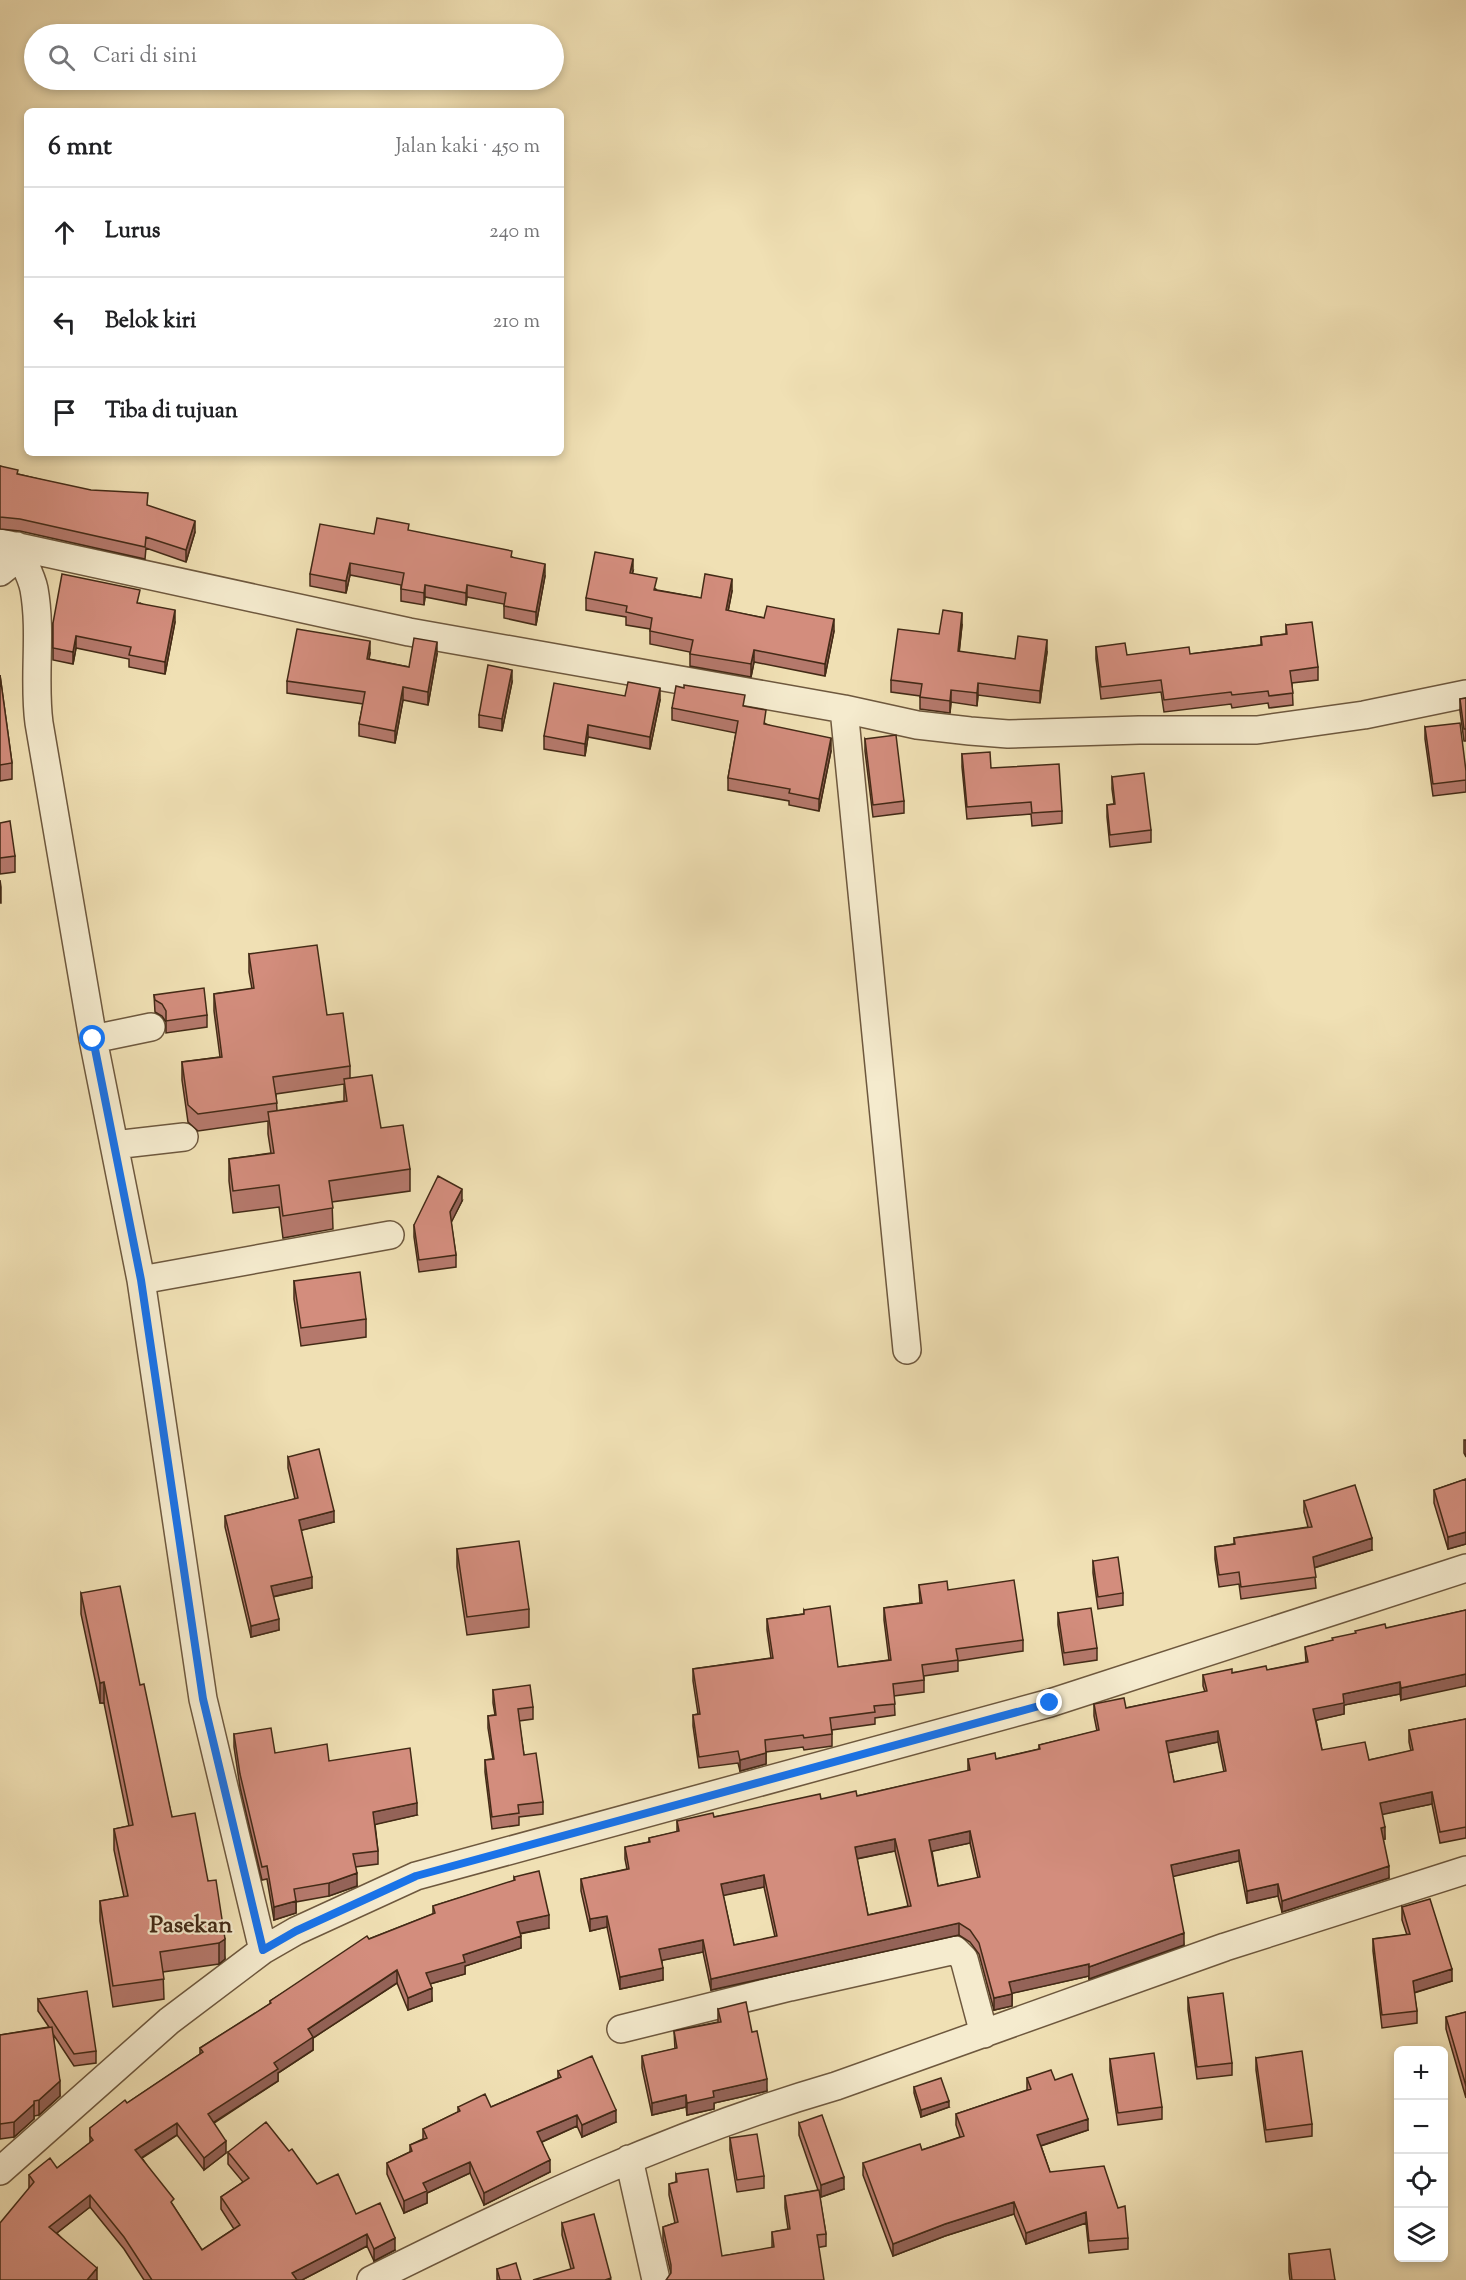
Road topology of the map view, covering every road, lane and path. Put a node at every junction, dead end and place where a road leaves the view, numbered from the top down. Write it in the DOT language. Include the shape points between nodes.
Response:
graph roads {
  1 [pos="9,554"];
  2 [pos="1466,694"];
  3 [pos="844,710"];
  4 [pos="151,1027"];
  5 [pos="93,1039"];
  6 [pos="184,1137"];
  7 [pos="114,1145"];
  8 [pos="390,1235"];
  9 [pos="141,1280"];
  10 [pos="907,1350"];
  11 [pos="1466,1568"];
  12 [pos="1466,1870"];
  13 [pos="263,1950"];
  14 [pos="621,2029"];
  15 [pos="984,2034"];
  16 [pos="629,2159"];
  17 [pos="0,2171"];
  18 [pos="371,2280"];
  19 [pos="656,2280"];
  1 -- 3 [label="street" via="409,632"];
  1 -- 5 [label="street" via="34,591 39,638 37,711"];
  2 -- 3 [label="street" via="1365,715 1257,730 1008,734 917,725"];
  3 -- 10 [label="street"];
  4 -- 5 [label="street"];
  5 -- 7 [label="street"];
  6 -- 7 [label="street"];
  7 -- 9 [label="street"];
  8 -- 9 [label="street"];
  9 -- 13 [label="street" via="203,1699"];
  11 -- 13 [label="street" via="1050,1703 416,1876"];
  12 -- 15 [label="street" via="1225,1947"];
  13 -- 17 [label="street" via="169,2021"];
  14 -- 15 [label="street" via="955,1950 964,1959"];
  15 -- 16 [label="street"];
  16 -- 18 [label="street" via="489,2221"];
  16 -- 19 [label="street"];
}
